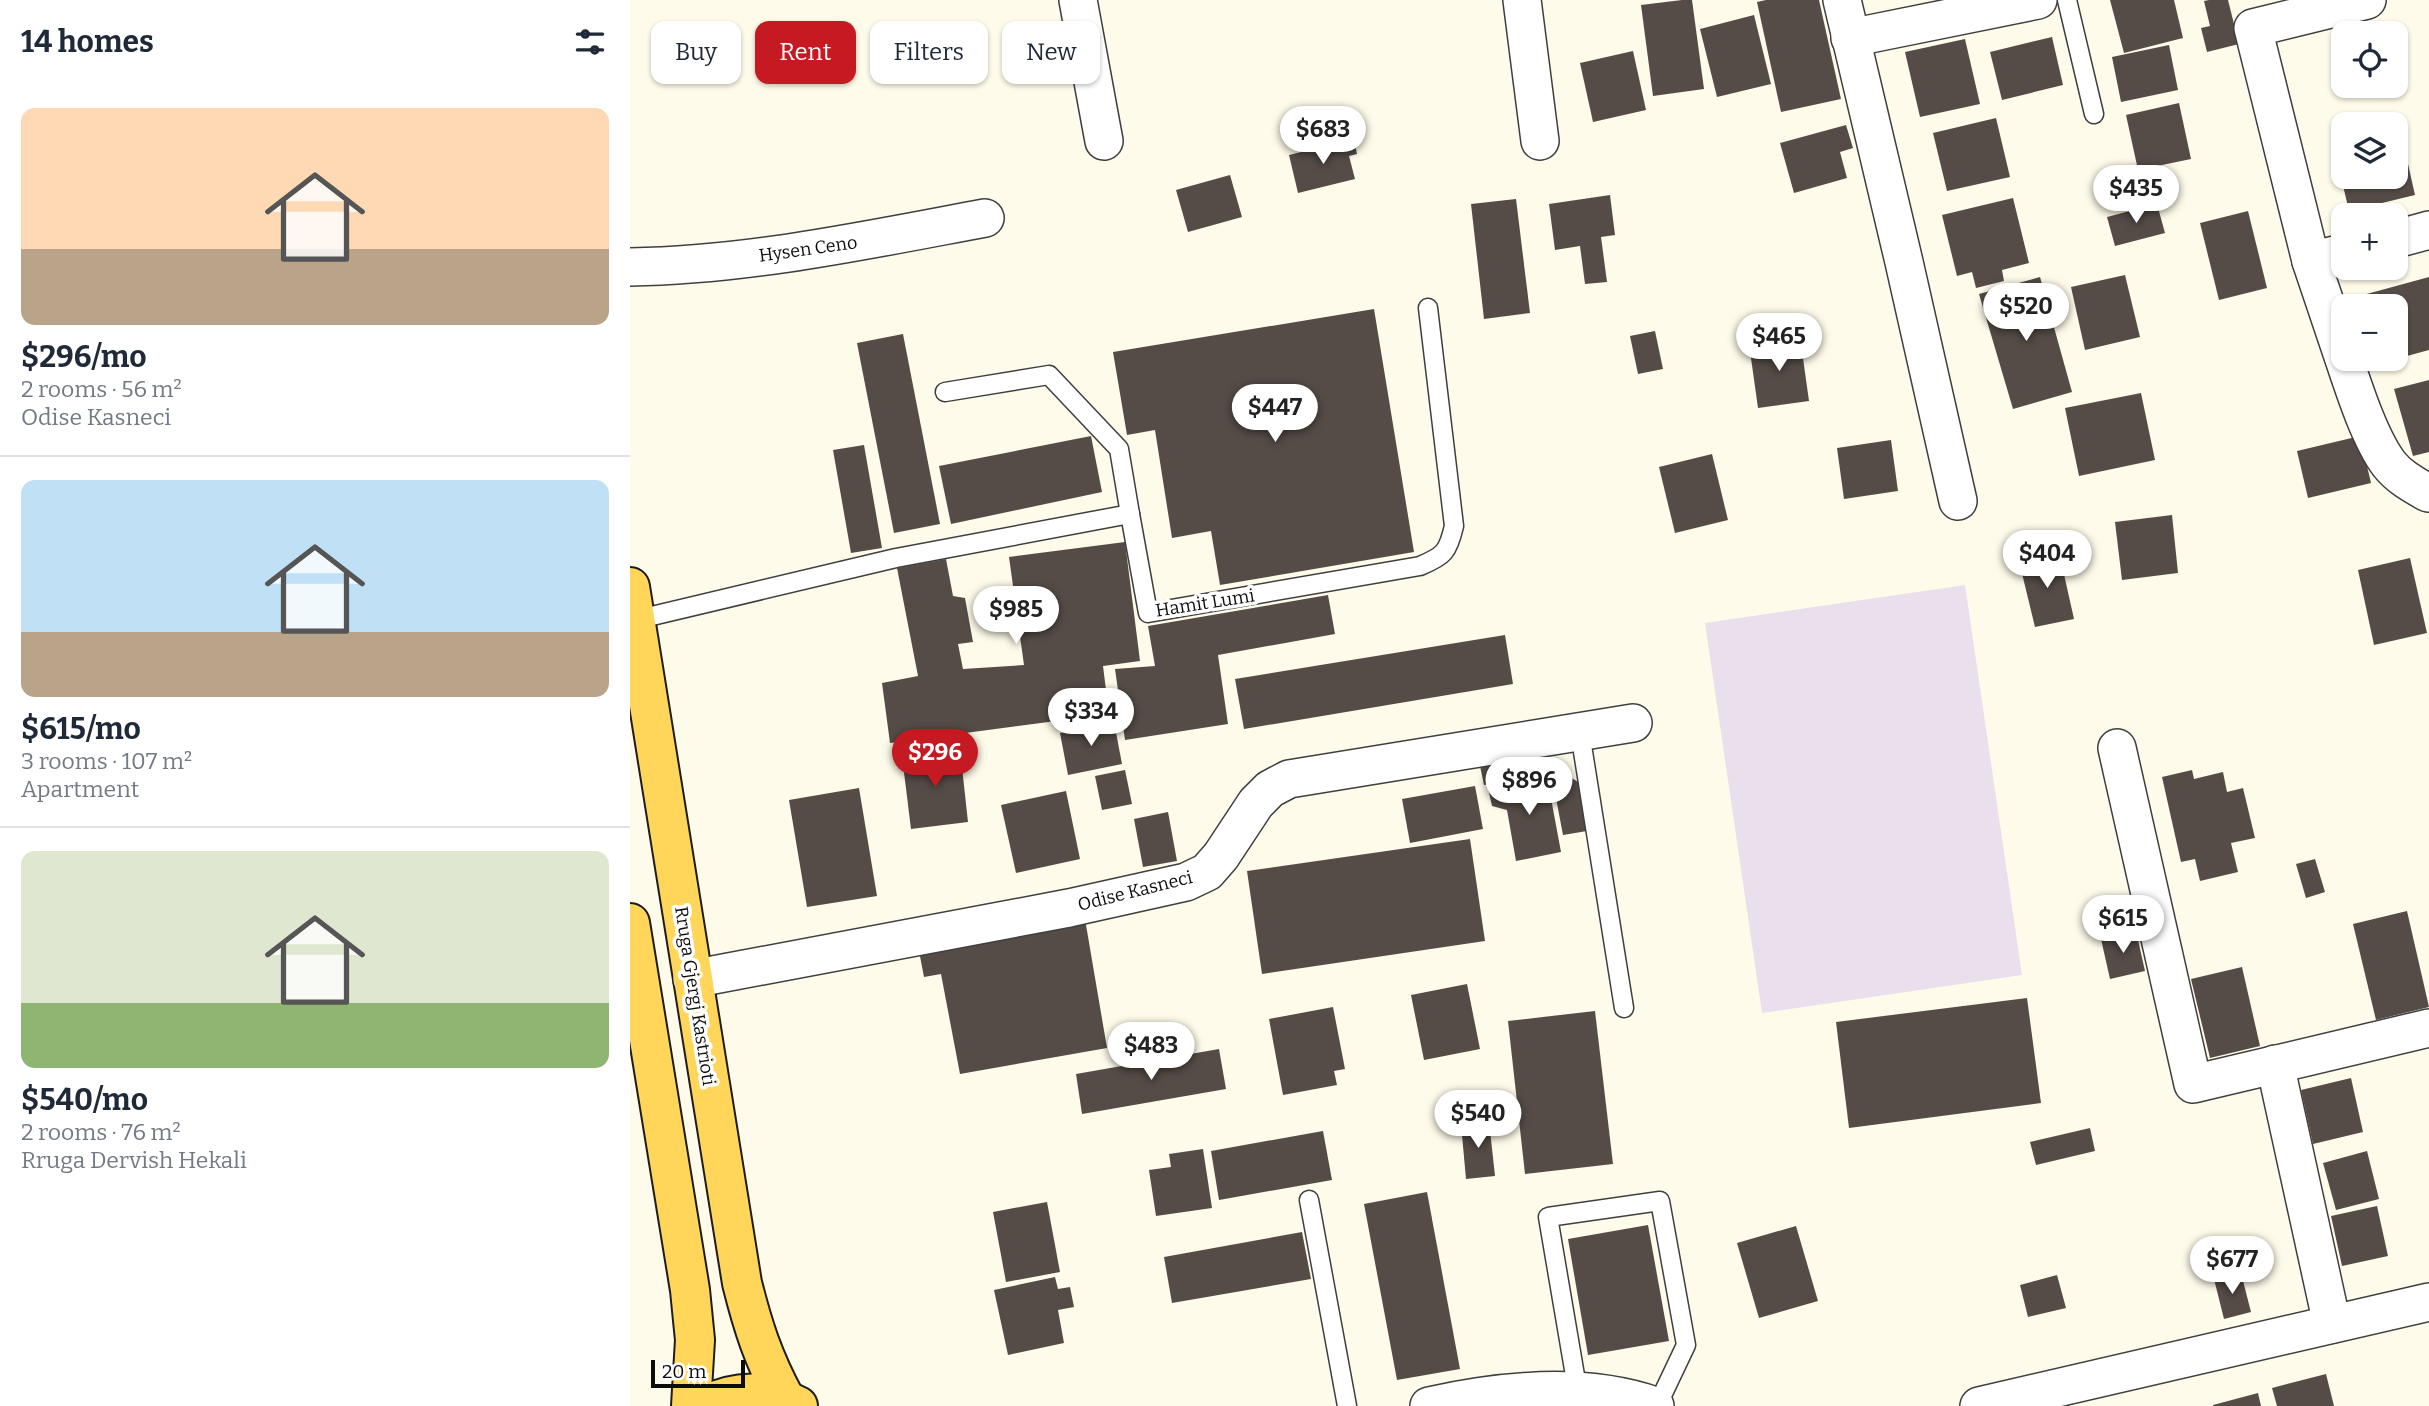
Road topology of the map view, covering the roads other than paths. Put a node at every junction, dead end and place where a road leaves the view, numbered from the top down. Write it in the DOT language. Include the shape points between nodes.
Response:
graph roads {
  1 [pos="1078,0"];
  2 [pos="1522,0"];
  3 [pos="1842,0"];
  4 [pos="2038,0"];
  5 [pos="2067,0"];
  6 [pos="2367,0"];
  7 [pos="2249,14"];
  8 [pos="1850,38"];
  9 [pos="2094,114"];
  10 [pos="1104,141"];
  11 [pos="1539,141"];
  12 [pos="985,218"];
  13 [pos="2429,230"];
  14 [pos="2408,236"];
  15 [pos="2327,257"];
  16 [pos="630,267"];
  17 [pos="2333,294"];
  18 [pos="1428,308"];
  19 [pos="2349,371"];
  20 [pos="945,393"];
  21 [pos="2429,493"];
  22 [pos="2429,499"];
  23 [pos="1958,501"];
  24 [pos="1130,514"];
  25 [pos="633,603"];
  26 [pos="1633,723"];
  27 [pos="1580,733"];
  28 [pos="2117,748"];
  29 [pos="630,923"];
  30 [pos="692,979"];
  31 [pos="1624,1008"];
  32 [pos="2429,1028"];
  33 [pos="2275,1064"];
  34 [pos="1309,1200"];
  35 [pos="2429,1302"];
  36 [pos="2332,1324"];
  37 [pos="1578,1393"];
  38 [pos="791,1402"];
  39 [pos="691,1406"];
  40 [pos="703,1406"];
  41 [pos="1347,1406"];
  42 [pos="1429,1406"];
  43 [pos="1656,1406"];
  44 [pos="1979,1406"];
  1 -- 10 [label="street"];
  2 -- 11 [label="street"];
  3 -- 8 [label="street"];
  4 -- 8 [label="street"];
  5 -- 9 [label="lane"];
  6 -- 7 [label="street"];
  7 -- 15 [label="street"];
  8 -- 23 [label="street"];
  12 -- 16 [label="street, Hysen Ceno" via="826,248"];
  13 -- 14 [label="street"];
  15 -- 17 [label="street"];
  18 -- 24 [label="lane, Hamit Lumi" via="1454,526 1441,557 1420,566 1148,613"];
  19 -- 21 [label="street" via="2389,464"];
  20 -- 24 [label="lane" via="1049,375 1119,449"];
  21 -- 22 [label="street"];
  24 -- 25 [label="lane"];
  25 -- 30 [label="main road, Rruga Gjergj Kastrioti"];
  26 -- 27 [label="street, Odise Kasneci"];
  27 -- 30 [label="street, Odise Kasneci" via="1289,779 1256,803 1207,872 1186,882"];
  27 -- 31 [label="lane"];
  28 -- 33 [label="street" via="2193,1084"];
  29 -- 39 [label="main road" via="690,1290 695,1339"];
  30 -- 38 [label="main road, Rruga Gjergj Kastrioti" via="745,1294 766,1363"];
  32 -- 33 [label="street"];
  33 -- 36 [label="street"];
  34 -- 41 [label="lane"];
  35 -- 36 [label="street"];
  36 -- 44 [label="street"];
  37 -- 42 [label="street" via="1536,1391"];
  37 -- 43 [label="street"];
  37 -- 43 [label="lane" via="1548,1217 1660,1200 1686,1345"];
  38 -- 40 [label="main road" via="752,1392"];
}
